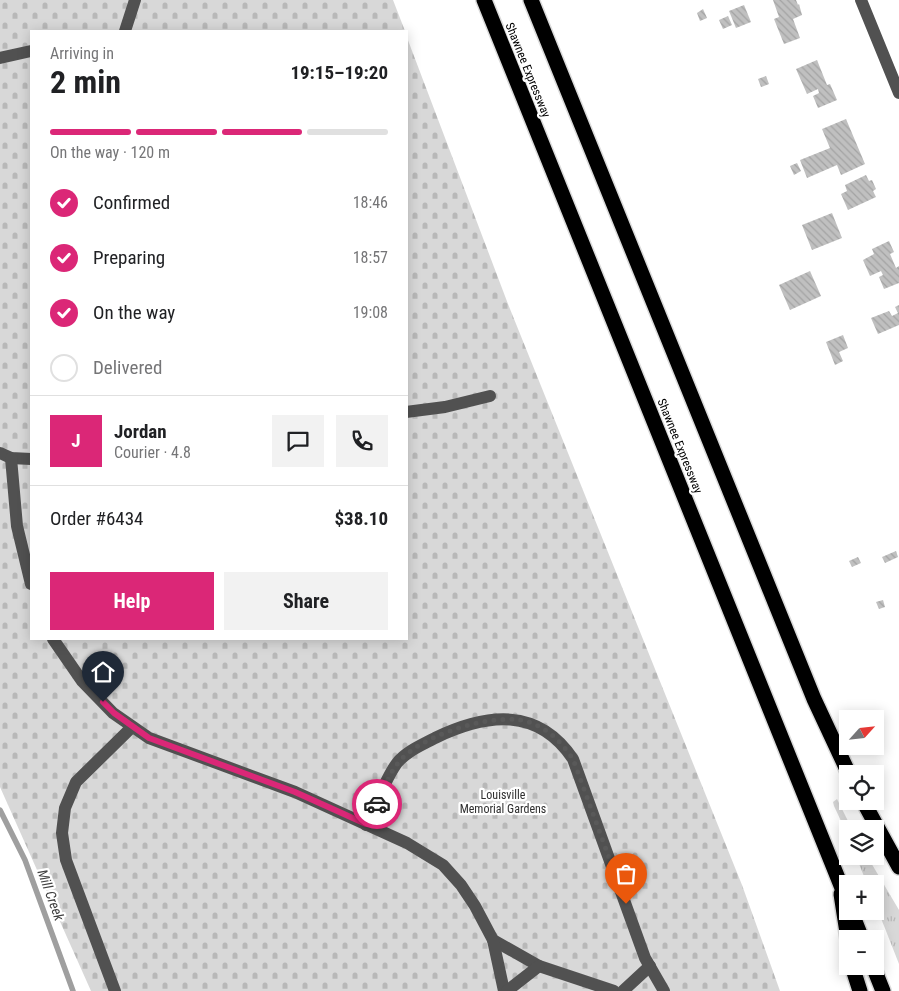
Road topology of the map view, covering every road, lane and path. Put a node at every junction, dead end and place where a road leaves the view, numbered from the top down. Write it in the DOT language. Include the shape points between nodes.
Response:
graph roads {
  1 [pos="135,0"];
  2 [pos="484,0"];
  3 [pos="531,0"];
  4 [pos="862,0"];
  5 [pos="125,30"];
  6 [pos="30,51"];
  7 [pos="0,58"];
  8 [pos="899,93"];
  9 [pos="490,396"];
  10 [pos="408,412"];
  11 [pos="5,456"];
  12 [pos="30,459"];
  13 [pos="30,580"];
  14 [pos="54,640"];
  15 [pos="132,726"];
  16 [pos="845,765"];
  17 [pos="868,810"];
  18 [pos="366,824"];
  19 [pos="899,867"];
  20 [pos="838,880"];
  21 [pos="846,930"];
  22 [pos="493,940"];
  23 [pos="539,966"];
  24 [pos="650,966"];
  25 [pos="855,975"];
  26 [pos="877,975"];
  27 [pos="115,991"];
  28 [pos="506,991"];
  29 [pos="614,991"];
  30 [pos="623,991"];
  31 [pos="664,991"];
  32 [pos="860,991"];
  33 [pos="883,991"];
  1 -- 5 [label="street"];
  2 -- 20 [label="highway, Shawnee Expressway"];
  3 -- 16 [label="highway" via="814,699"];
  4 -- 8 [label="street"];
  6 -- 7 [label="street"];
  9 -- 10 [label="street"];
  11 -- 12 [label="street"];
  11 -- 13 [label="street"];
  14 -- 15 [label="street" via="82,680 114,713"];
  15 -- 18 [label="street" via="149,738 295,792"];
  15 -- 27 [label="street" via="76,782 65,808 62,833 66,860"];
  17 -- 19 [label="highway"];
  18 -- 22 [label="street" via="407,843 442,865 471,899"];
  18 -- 24 [label="street" via="397,763 414,749 450,731 492,720 520,720 547,730 573,759"];
  20 -- 21 [label="highway"];
  22 -- 23 [label="street"];
  22 -- 28 [label="street"];
  23 -- 28 [label="street"];
  23 -- 29 [label="street"];
  24 -- 30 [label="street"];
  24 -- 31 [label="street"];
  25 -- 32 [label="highway"];
  26 -- 33 [label="highway"];
}
